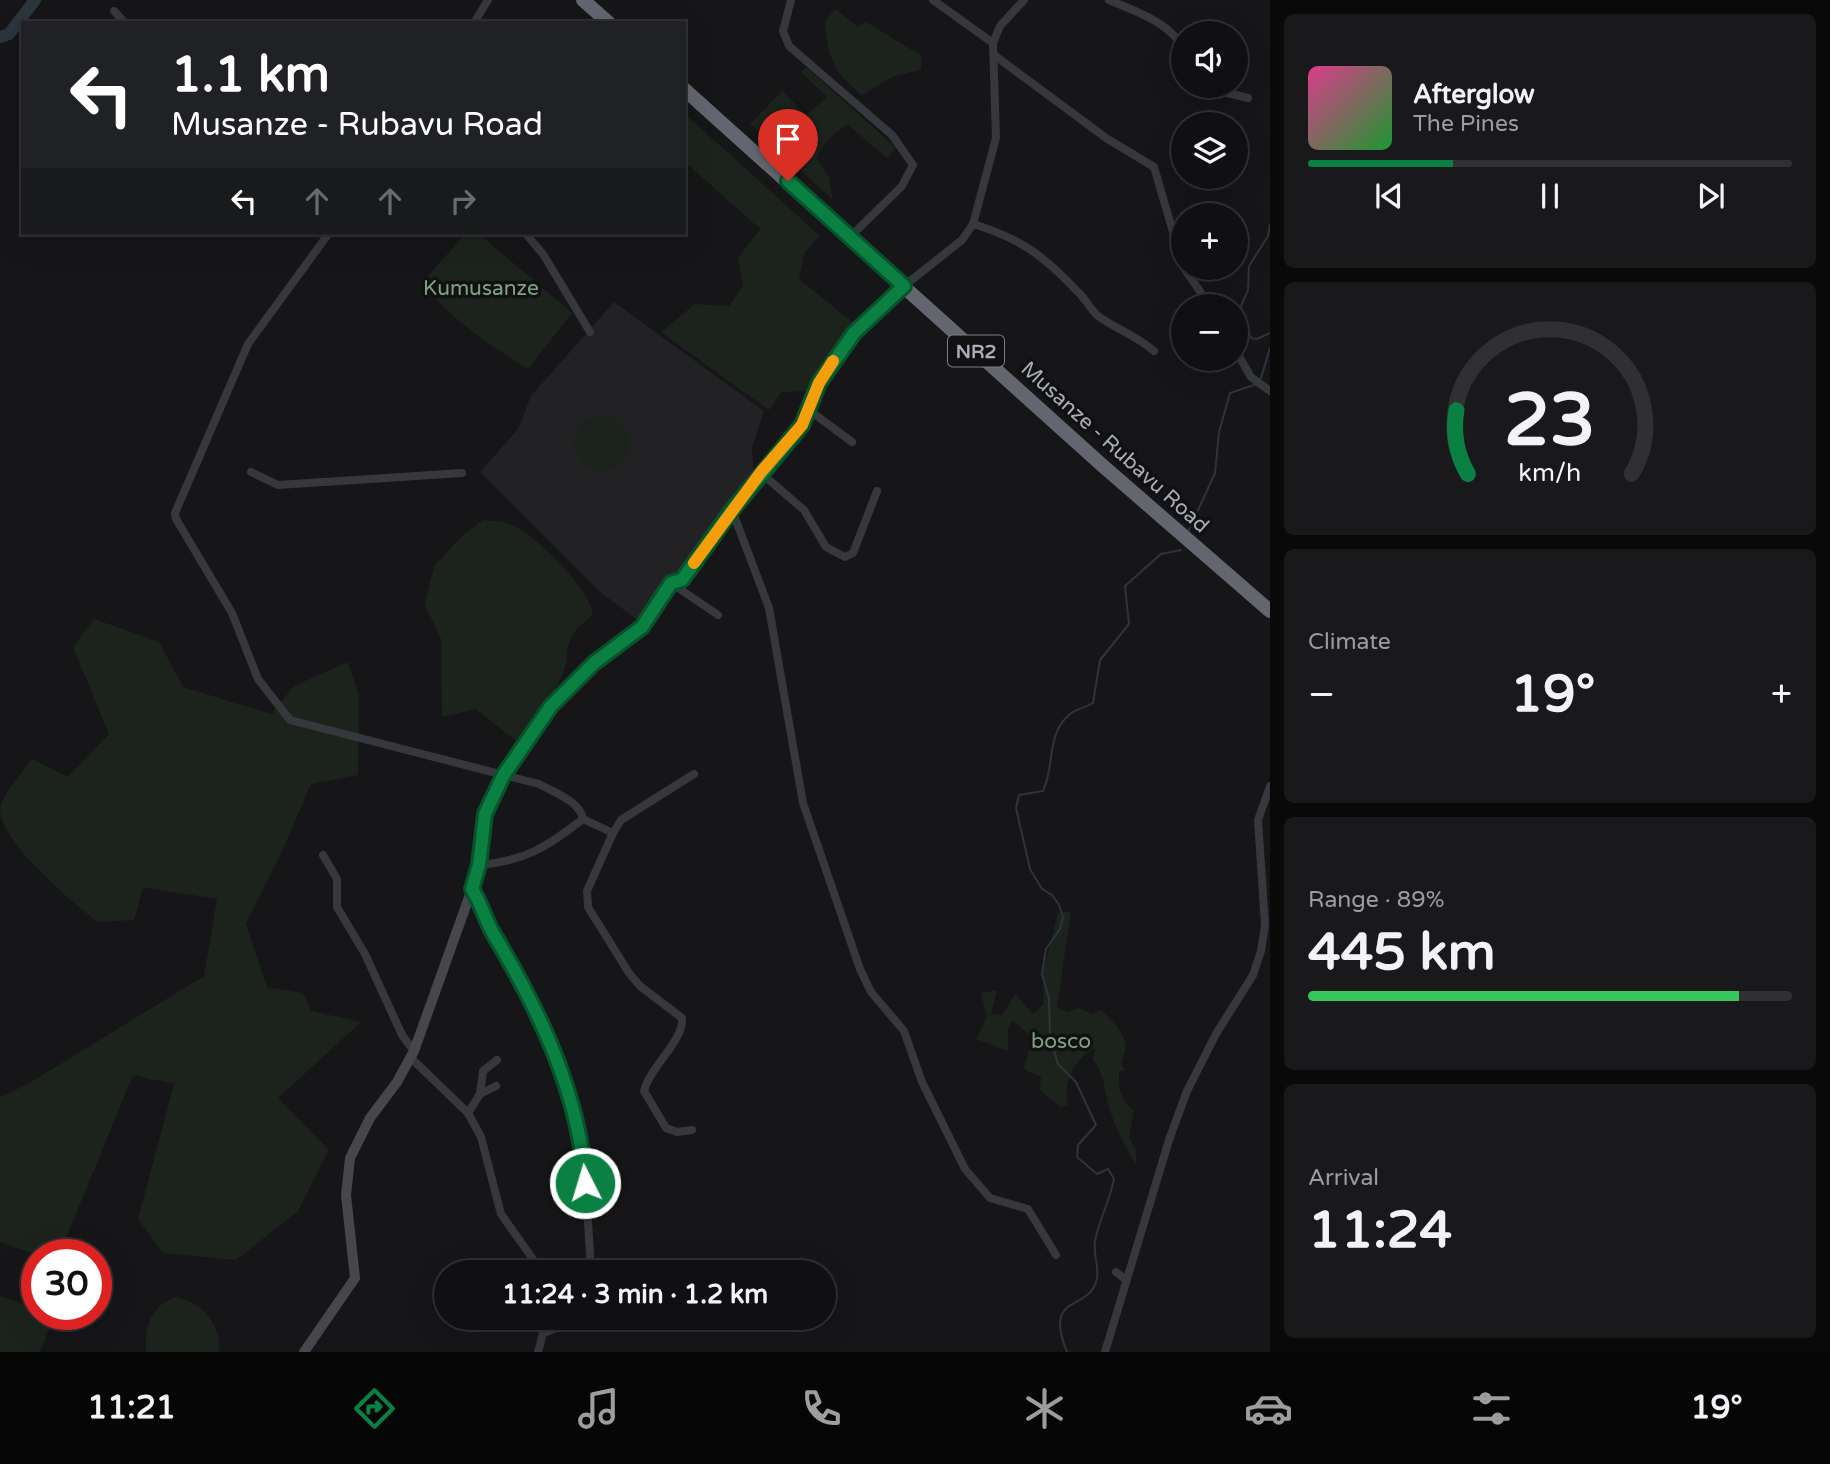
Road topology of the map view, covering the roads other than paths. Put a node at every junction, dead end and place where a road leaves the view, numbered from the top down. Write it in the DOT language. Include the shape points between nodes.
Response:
graph roads {
  1 [pos="488,0"];
  2 [pos="583,0"];
  3 [pos="790,0"];
  4 [pos="933,0"];
  5 [pos="1024,0"];
  6 [pos="1109,0"];
  7 [pos="114,11"];
  8 [pos="123,21"];
  9 [pos="475,21"];
  10 [pos="607,21"];
  11 [pos="1171,34"];
  12 [pos="993,43"];
  13 [pos="994,55"];
  14 [pos="686,91"];
  15 [pos="1171,223"];
  16 [pos="973,224"];
  17 [pos="328,235"];
  18 [pos="527,235"];
  19 [pos="849,237"];
  20 [pos="904,286"];
  21 [pos="590,332"];
  22 [pos="1154,351"];
  23 [pos="1248,371"];
  24 [pos="1270,391"];
  25 [pos="809,410"];
  26 [pos="852,442"];
  27 [pos="251,472"];
  28 [pos="761,472"];
  29 [pos="462,473"];
  30 [pos="877,491"];
  31 [pos="732,510"];
  32 [pos="671,583"];
  33 [pos="1270,611"];
  34 [pos="718,615"];
  35 [pos="694,774"];
  36 [pos="503,776"];
  37 [pos="1270,786"];
  38 [pos="583,819"];
  39 [pos="613,832"];
  40 [pos="323,855"];
  41 [pos="479,865"];
  42 [pos="472,889"];
  43 [pos="412,1054"];
  44 [pos="497,1060"];
  45 [pos="496,1086"];
  46 [pos="481,1094"];
  47 [pos="468,1113"];
  48 [pos="692,1130"];
  49 [pos="1056,1255"];
  50 [pos="533,1260"];
  51 [pos="591,1260"];
  52 [pos="1116,1272"];
  53 [pos="1126,1280"];
  54 [pos="545,1330"];
  55 [pos="551,1330"];
  56 [pos="544,1333"];
  57 [pos="304,1352"];
  58 [pos="538,1352"];
  59 [pos="1105,1352"];
  1 -- 9 [label="street"];
  2 -- 10 [label="highway"];
  3 -- 19 [label="street" via="783,31 789,46 892,135 913,165 902,186"];
  4 -- 12 [label="street"];
  5 -- 12 [label="street" via="1000,26"];
  6 -- 11 [label="street" via="1151,19"];
  7 -- 8 [label="street"];
  12 -- 13 [label="street"];
  13 -- 15 [label="street" via="1155,169"];
  13 -- 16 [label="street" via="996,138"];
  14 -- 19 [label="highway, Musanze - Rubavu Road / NR2"];
  16 -- 20 [label="street" via="962,240"];
  16 -- 22 [label="street" via="1011,236 1036,251 1099,316"];
  17 -- 36 [label="street" via="247,344 176,519 232,613 258,679 290,720"];
  18 -- 21 [label="street"];
  19 -- 20 [label="highway, Musanze - Rubavu Road / NR2"];
  20 -- 25 [label="main road" via="854,333 819,383"];
  20 -- 33 [label="highway, Musanze - Rubavu Road / NR2"];
  23 -- 24 [label="street"];
  25 -- 26 [label="street"];
  25 -- 28 [label="main road" via="793,438"];
  27 -- 29 [label="street" via="278,485"];
  28 -- 30 [label="street" via="804,510 826,547 845,557 853,553"];
  28 -- 31 [label="main road"];
  31 -- 32 [label="main road" via="682,580"];
  31 -- 49 [label="street" via="769,608 803,803 860,969 871,992 904,1031 922,1082 965,1169 990,1198 1028,1209"];
  32 -- 34 [label="street"];
  32 -- 36 [label="main road" via="642,627 594,663 551,706"];
  35 -- 39 [label="street" via="621,820"];
  36 -- 38 [label="street" via="538,784 572,802"];
  36 -- 41 [label="main road" via="485,814"];
  37 -- 53 [label="street" via="1258,820 1265,925 1261,951 1253,975 1186,1091"];
  38 -- 39 [label="street"];
  38 -- 41 [label="street" via="548,846 511,862"];
  39 -- 48 [label="street" via="587,891 588,907 640,986 682,1018 676,1039 653,1067 644,1091 666,1128"];
  40 -- 43 [label="street" via="337,879 337,907 365,954"];
  41 -- 42 [label="main road"];
  42 -- 43 [label="main road"];
  42 -- 51 [label="street" via="541,1023 564,1082 584,1155"];
  43 -- 47 [label="street"];
  43 -- 57 [label="main road" via="350,1158 346,1195 355,1278"];
  44 -- 46 [label="street" via="483,1072"];
  45 -- 46 [label="street"];
  46 -- 47 [label="street"];
  47 -- 50 [label="street" via="481,1137 499,1209"];
  52 -- 53 [label="street"];
  53 -- 59 [label="street"];
  54 -- 56 [label="street"];
  55 -- 56 [label="street"];
  56 -- 58 [label="street"];
}
